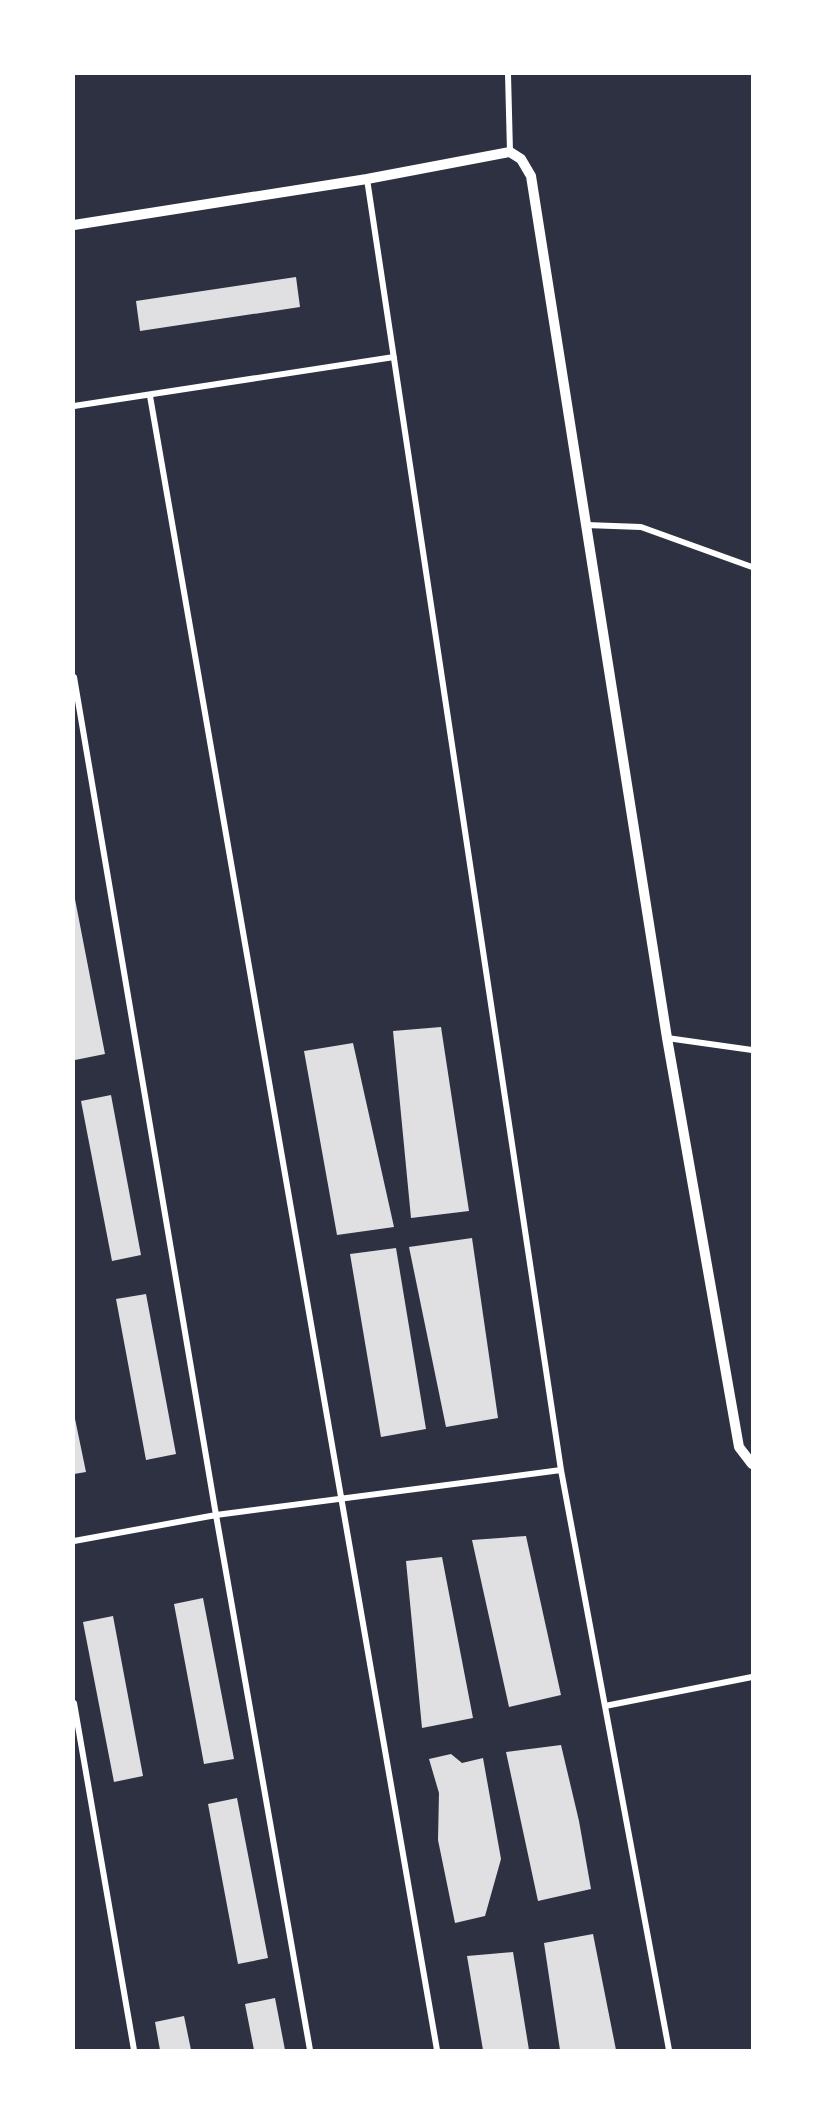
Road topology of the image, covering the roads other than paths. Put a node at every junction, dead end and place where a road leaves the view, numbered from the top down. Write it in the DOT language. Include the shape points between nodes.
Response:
graph roads {
  1 [pos="508,74"];
  2 [pos="510,152"];
  3 [pos="367,179"];
  4 [pos="74,225"];
  5 [pos="394,357"];
  6 [pos="150,396"];
  7 [pos="74,406"];
  8 [pos="586,525"];
  9 [pos="753,567"];
  10 [pos="74,677"];
  11 [pos="667,1038"];
  12 [pos="753,1050"];
  13 [pos="753,1464"];
  14 [pos="561,1470"];
  15 [pos="341,1499"];
  16 [pos="216,1515"];
  17 [pos="74,1540"];
  18 [pos="753,1677"];
  19 [pos="74,1703"];
  20 [pos="605,1706"];
  21 [pos="134,2050"];
  22 [pos="310,2050"];
  23 [pos="437,2050"];
  24 [pos="669,2050"];
  1 -- 2 [label="street"];
  2 -- 3 [label="street"];
  2 -- 8 [label="street" via="521,159 531,176"];
  3 -- 4 [label="street"];
  3 -- 5 [label="street"];
  5 -- 6 [label="street"];
  5 -- 14 [label="street"];
  6 -- 7 [label="street"];
  6 -- 15 [label="street"];
  8 -- 9 [label="street" via="641,527"];
  8 -- 11 [label="street"];
  10 -- 16 [label="street"];
  11 -- 12 [label="street"];
  11 -- 13 [label="street" via="739,1447"];
  14 -- 15 [label="street"];
  14 -- 20 [label="street"];
  15 -- 16 [label="street"];
  15 -- 23 [label="street"];
  16 -- 17 [label="street"];
  16 -- 22 [label="street"];
  18 -- 20 [label="street"];
  19 -- 21 [label="street"];
  20 -- 24 [label="street"];
}
